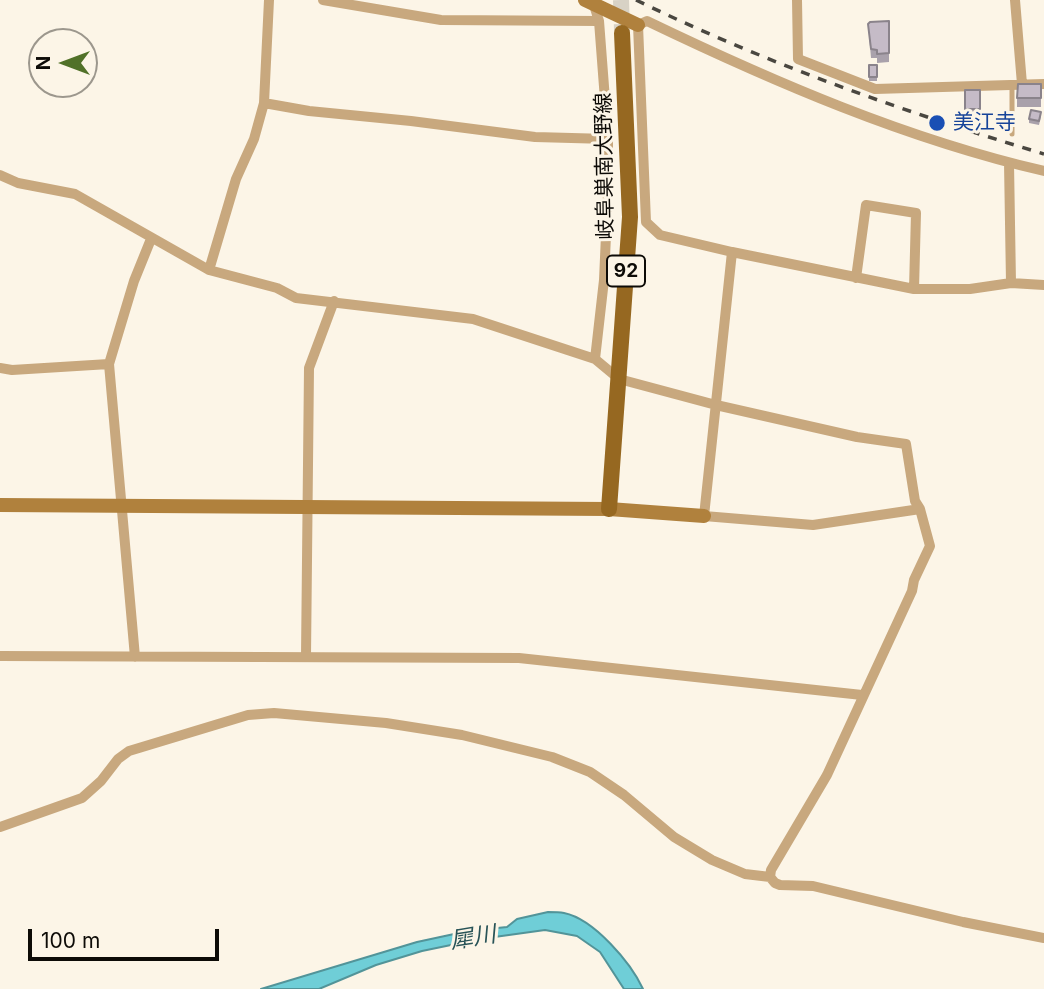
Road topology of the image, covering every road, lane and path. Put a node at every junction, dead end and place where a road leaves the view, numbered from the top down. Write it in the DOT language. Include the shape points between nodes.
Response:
graph roads {
  1 [pos="269,0"];
  2 [pos="323,0"];
  3 [pos="797,0"];
  4 [pos="1016,0"];
  5 [pos="589,2"];
  6 [pos="599,21"];
  7 [pos="638,24"];
  8 [pos="622,33"];
  9 [pos="1044,84"];
  10 [pos="1017,85"];
  11 [pos="264,103"];
  12 [pos="1012,134"];
  13 [pos="608,139"];
  14 [pos="1009,163"];
  15 [pos="1044,170"];
  16 [pos="0,175"];
  17 [pos="151,239"];
  18 [pos="732,252"];
  19 [pos="209,270"];
  20 [pos="856,278"];
  21 [pos="1011,283"];
  22 [pos="1044,285"];
  23 [pos="914,289"];
  24 [pos="334,301"];
  25 [pos="595,359"];
  26 [pos="109,364"];
  27 [pos="0,368"];
  28 [pos="619,379"];
  29 [pos="716,405"];
  30 [pos="0,505"];
  31 [pos="121,506"];
  32 [pos="309,508"];
  33 [pos="608,509"];
  34 [pos="920,509"];
  35 [pos="704,516"];
  36 [pos="0,656"];
  37 [pos="306,656"];
  38 [pos="135,657"];
  39 [pos="862,695"];
  40 [pos="0,827"];
  41 [pos="770,877"];
  42 [pos="1044,938"];
  1 -- 11 [label="street"];
  2 -- 6 [label="street" via="441,20"];
  3 -- 10 [label="street" via="797,59 875,89"];
  4 -- 10 [label="street"];
  5 -- 6 [label="street"];
  5 -- 7 [label="street"];
  6 -- 13 [label="street"];
  7 -- 14 [label="street" via="646,21 758,74"];
  7 -- 18 [label="street" via="646,222 660,235"];
  8 -- 28 [label="main road, 岐阜巣南大野線 / 92" via="630,217"];
  9 -- 10 [label="street"];
  10 -- 12 [label="lane"];
  11 -- 13 [label="street" via="535,138"];
  11 -- 19 [label="street"];
  13 -- 25 [label="street" via="604,281"];
  14 -- 15 [label="street"];
  14 -- 21 [label="street"];
  16 -- 17 [label="street" via="75,194"];
  17 -- 19 [label="street"];
  17 -- 26 [label="street"];
  18 -- 20 [label="street"];
  18 -- 29 [label="street"];
  19 -- 24 [label="street" via="277,288 296,298"];
  20 -- 23 [label="street"];
  20 -- 23 [label="street" via="866,205 916,213"];
  21 -- 22 [label="street"];
  21 -- 23 [label="street"];
  24 -- 25 [label="street" via="473,319"];
  24 -- 32 [label="street" via="309,368"];
  25 -- 28 [label="street"];
  26 -- 27 [label="street"];
  26 -- 31 [label="street"];
  28 -- 29 [label="street"];
  28 -- 33 [label="main road, 岐阜巣南大野線 / 92"];
  29 -- 34 [label="street" via="906,444"];
  29 -- 35 [label="street"];
  30 -- 31 [label="street"];
  31 -- 32 [label="street"];
  31 -- 38 [label="street"];
  32 -- 33 [label="street"];
  32 -- 37 [label="street"];
  33 -- 35 [label="street"];
  34 -- 35 [label="street" via="813,525"];
  34 -- 39 [label="street" via="930,545"];
  36 -- 38 [label="street"];
  37 -- 38 [label="street"];
  37 -- 39 [label="street" via="519,658"];
  39 -- 41 [label="street" via="827,775"];
  40 -- 41 [label="street" via="82,798 129,751 248,715 274,713 423,728 552,757 590,772 674,837 712,860 745,874"];
  41 -- 42 [label="street" via="780,885 813,886"];
}
